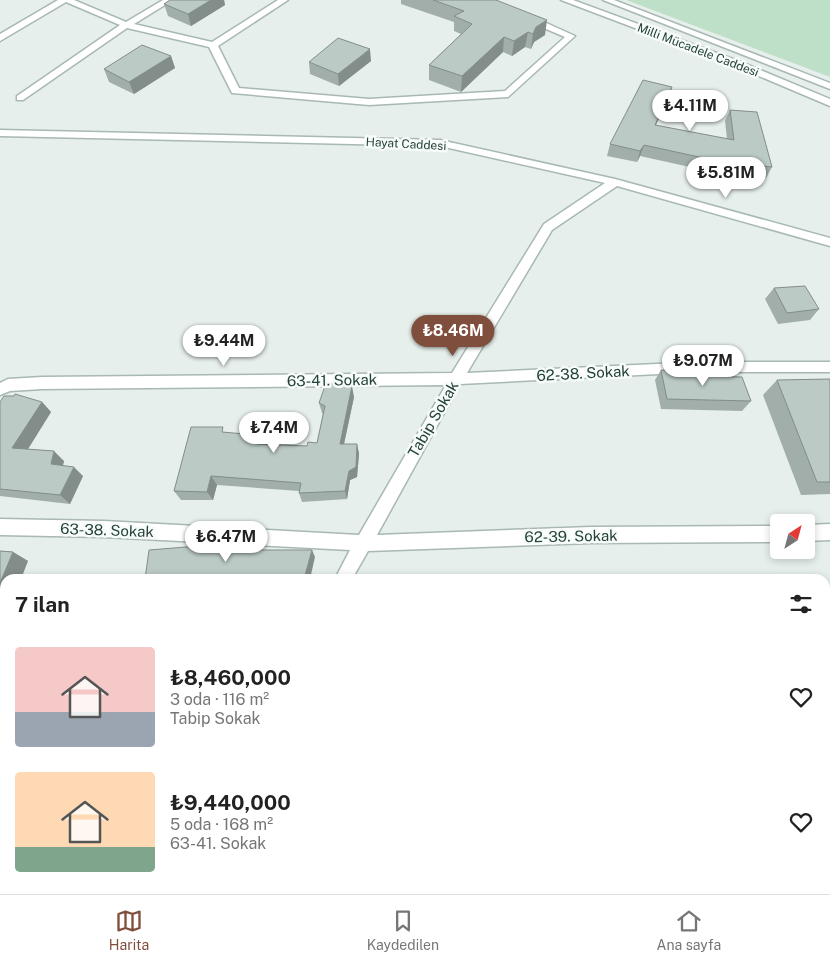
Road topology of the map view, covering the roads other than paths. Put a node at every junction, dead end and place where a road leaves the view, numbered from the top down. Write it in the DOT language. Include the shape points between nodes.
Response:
graph roads {
  1 [pos="66,0"];
  2 [pos="169,0"];
  3 [pos="284,0"];
  4 [pos="565,0"];
  5 [pos="607,0"];
  6 [pos="519,14"];
  7 [pos="126,25"];
  8 [pos="0,38"];
  9 [pos="213,45"];
  10 [pos="830,86"];
  11 [pos="20,98"];
  12 [pos="830,102"];
  13 [pos="0,133"];
  14 [pos="614,182"];
  15 [pos="830,242"];
  16 [pos="830,367"];
  17 [pos="456,379"];
  18 [pos="0,390"];
  19 [pos="0,527"];
  20 [pos="830,532"];
  21 [pos="815,533"];
  22 [pos="770,534"];
  23 [pos="363,543"];
  24 [pos="346,574"];
  1 -- 7 [label="street"];
  1 -- 8 [label="street"];
  2 -- 7 [label="street"];
  3 -- 9 [label="street"];
  4 -- 12 [label="street, Milli Mücadele Caddesi"];
  5 -- 10 [label="street, Milli Mücadele Caddesi"];
  6 -- 9 [label="street" via="571,36 508,94 369,102 235,91"];
  7 -- 9 [label="street"];
  7 -- 11 [label="street"];
  13 -- 14 [label="street, Hayat Caddesi" via="440,143"];
  14 -- 15 [label="street, Hayat Caddesi"];
  14 -- 17 [label="street, Tabip Sokak" via="548,227"];
  16 -- 17 [label="street, 62-38. Sokak" via="699,367"];
  17 -- 18 [label="street, 63-41. Sokak" via="42,383 8,385"];
  17 -- 23 [label="street, Tabip Sokak"];
  19 -- 23 [label="street, 63-38. Sokak" via="104,529"];
  20 -- 21 [label="street"];
  22 -- 23 [label="street, 62-39. Sokak" via="592,535"];
  23 -- 24 [label="street, Tabip Sokak"];
}
